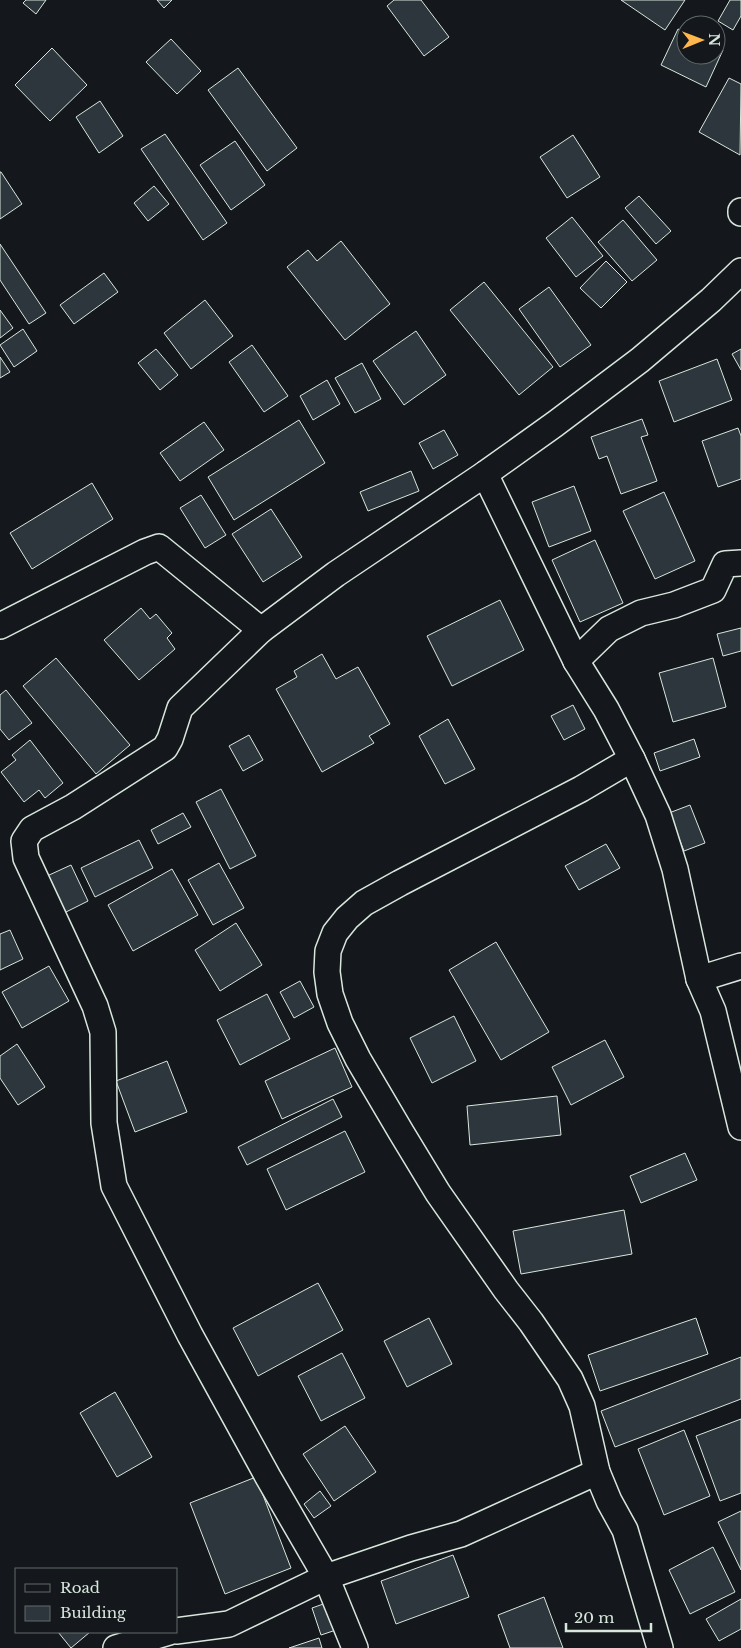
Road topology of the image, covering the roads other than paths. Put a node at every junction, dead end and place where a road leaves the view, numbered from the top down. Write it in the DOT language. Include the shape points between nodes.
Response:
graph roads {
  1 [pos="741,271"];
  2 [pos="485,474"];
  3 [pos="741,563"];
  4 [pos="0,626"];
  5 [pos="261,630"];
  6 [pos="576,661"];
  7 [pos="632,759"];
  8 [pos="741,966"];
  9 [pos="699,979"];
  10 [pos="741,1127"];
  11 [pos="597,1472"];
  12 [pos="326,1577"];
  13 [pos="178,1631"];
  14 [pos="166,1633"];
  15 [pos="116,1648"];
  16 [pos="355,1648"];
  17 [pos="660,1648"];
  1 -- 2 [label="street" via="640,360"];
  2 -- 5 [label="street" via="336,574"];
  2 -- 6 [label="street"];
  3 -- 6 [label="street" via="725,564 713,590 642,613 609,629"];
  4 -- 5 [label="street" via="159,547"];
  5 -- 12 [label="street" via="180,708 165,748 73,807 32,829 24,841 26,858 95,1006 103,1032 104,1123 114,1186 195,1343"];
  6 -- 7 [label="street"];
  7 -- 9 [label="street" via="658,816 675,869"];
  7 -- 11 [label="street" via="364,903 346,918 336,932 328,952 327,972 330,994 340,1023 401,1132 438,1193 570,1379 582,1406"];
  8 -- 9 [label="street"];
  9 -- 10 [label="street" via="713,1011"];
  11 -- 12 [label="street" via="461,1534"];
  11 -- 17 [label="street" via="626,1530"];
  12 -- 13 [label="street" via="229,1624"];
  12 -- 16 [label="street"];
  14 -- 15 [label="street"];
}
